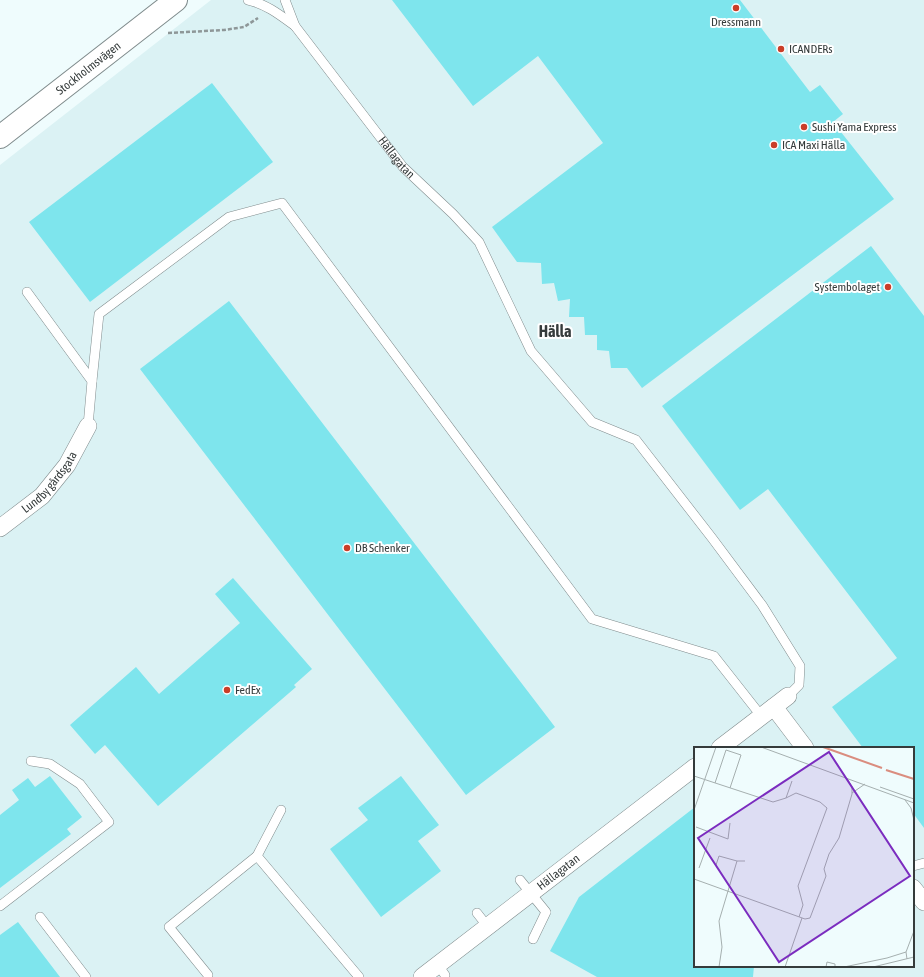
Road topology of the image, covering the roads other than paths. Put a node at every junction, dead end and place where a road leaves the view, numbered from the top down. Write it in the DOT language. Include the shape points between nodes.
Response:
graph roads {
  1 [pos="158,0"];
  2 [pos="176,0"];
  3 [pos="248,0"];
  4 [pos="285,0"];
  5 [pos="295,26"];
  6 [pos="0,120"];
  7 [pos="0,137"];
  8 [pos="27,292"];
  9 [pos="92,381"];
  10 [pos="88,426"];
  11 [pos="0,528"];
  12 [pos="788,696"];
  13 [pos="768,712"];
  14 [pos="721,747"];
  15 [pos="805,747"];
  16 [pos="31,761"];
  17 [pos="694,769"];
  18 [pos="281,810"];
  19 [pos="257,856"];
  20 [pos="924,863"];
  21 [pos="914,866"];
  22 [pos="520,880"];
  23 [pos="914,889"];
  24 [pos="530,894"];
  25 [pos="924,902"];
  26 [pos="0,906"];
  27 [pos="477,912"];
  28 [pos="40,916"];
  29 [pos="488,927"];
  30 [pos="533,938"];
  31 [pos="208,975"];
  32 [pos="86,977"];
  33 [pos="359,977"];
  34 [pos="422,977"];
  1 -- 6 [label="main road, Stockholmsvägen"];
  2 -- 7 [label="main road, Stockholmsvägen"];
  3 -- 5 [label="lane" via="270,8"];
  4 -- 5 [label="lane"];
  5 -- 12 [label="lane, Hällagatan" via="403,167 479,242 531,351 592,422 636,440 762,604 800,666 799,685"];
  8 -- 9 [label="lane"];
  9 -- 10 [label="lane"];
  9 -- 13 [label="lane" via="99,314 229,217 282,203 592,619 714,656"];
  10 -- 11 [label="street, Lundby gårdsgata" via="67,465 42,496"];
  12 -- 13 [label="street"];
  13 -- 14 [label="street"];
  13 -- 15 [label="street"];
  16 -- 26 [label="lane" via="50,764 80,784 109,822"];
  17 -- 24 [label="street, Hällagatan"];
  18 -- 19 [label="lane"];
  19 -- 31 [label="lane" via="169,927"];
  19 -- 33 [label="lane"];
  20 -- 21 [label="lane"];
  22 -- 24 [label="lane"];
  23 -- 25 [label="street"];
  24 -- 29 [label="street, Hällagatan"];
  24 -- 30 [label="lane" via="546,912"];
  27 -- 29 [label="lane"];
  28 -- 32 [label="lane"];
  29 -- 34 [label="street, Hällagatan" via="442,970"];
}
